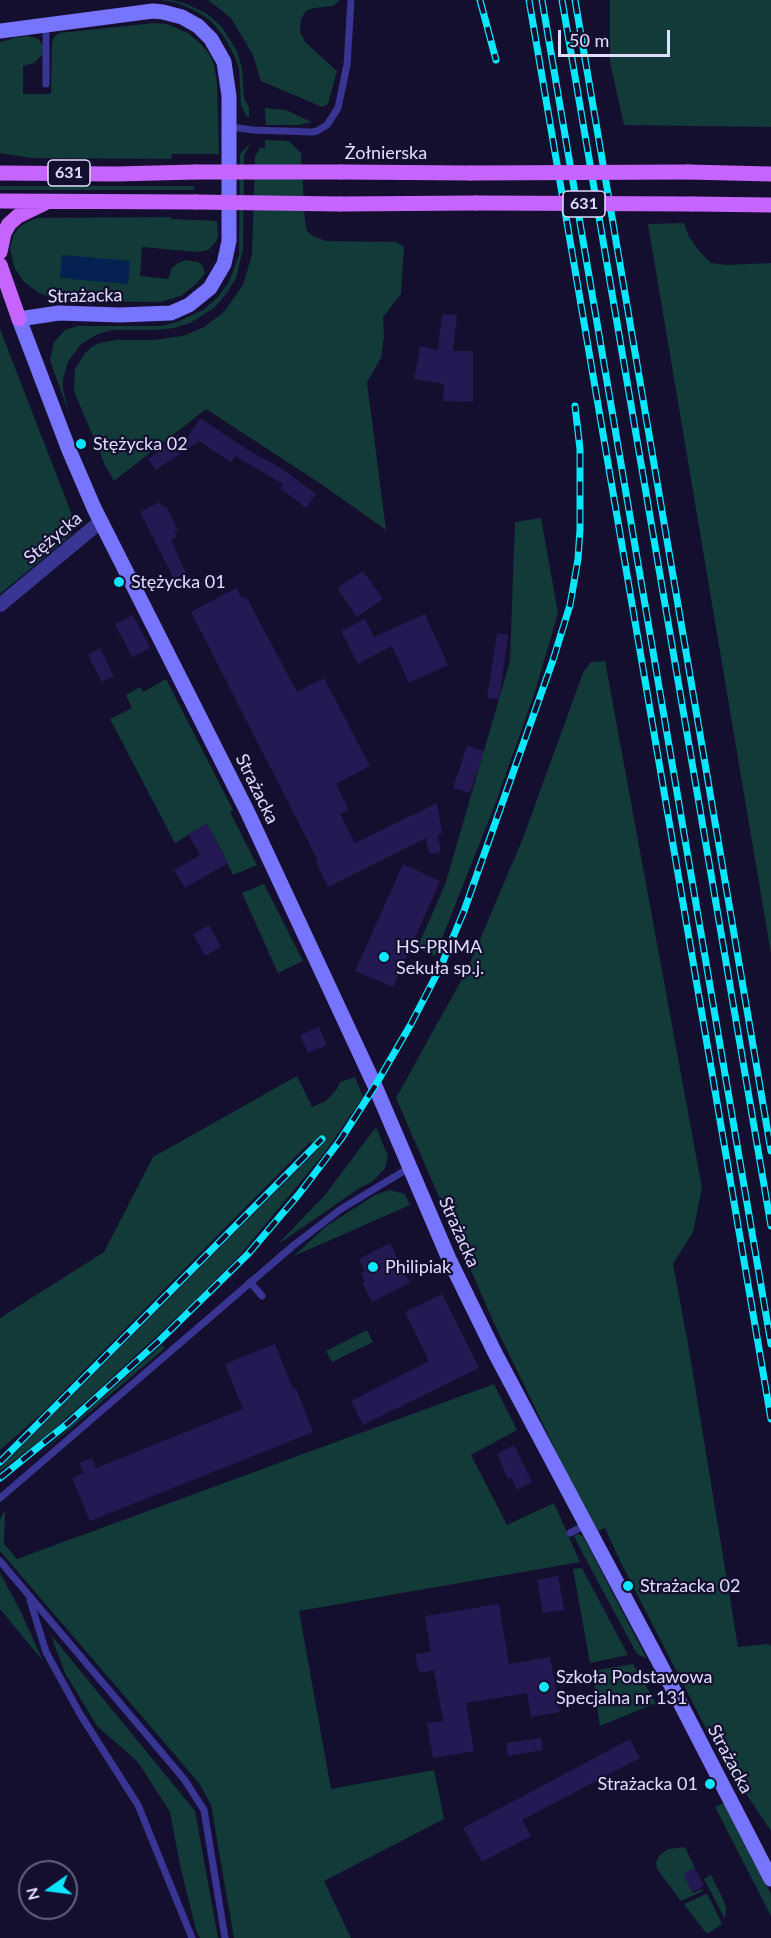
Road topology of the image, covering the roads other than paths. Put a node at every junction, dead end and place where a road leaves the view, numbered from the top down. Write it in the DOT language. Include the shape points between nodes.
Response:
graph roads {
  1 [pos="351,0"];
  2 [pos="46,25"];
  3 [pos="0,31"];
  4 [pos="46,84"];
  5 [pos="229,126"];
  6 [pos="0,164"];
  7 [pos="0,172"];
  8 [pos="21,172"];
  9 [pos="771,174"];
  10 [pos="0,201"];
  11 [pos="52,201"];
  12 [pos="771,205"];
  13 [pos="0,252"];
  14 [pos="0,265"];
  15 [pos="19,319"];
  16 [pos="100,522"];
  17 [pos="0,605"];
  18 [pos="410,1168"];
  19 [pos="250,1282"];
  20 [pos="262,1296"];
  21 [pos="0,1498"];
  22 [pos="586,1525"];
  23 [pos="570,1533"];
  24 [pos="0,1561"];
  25 [pos="28,1594"];
  26 [pos="771,1879"];
  27 [pos="192,1938"];
  28 [pos="225,1938"];
  1 -- 5 [label="lane" via="347,65 338,108 327,124 312,132"];
  2 -- 3 [label="main road, Strażacka"];
  2 -- 4 [label="lane"];
  2 -- 5 [label="main road, Strażacka" via="153,11 189,21 211,39 225,62"];
  5 -- 15 [label="main road, Strażacka" via="229,241 224,264 210,288 189,306 171,313 59,313"];
  6 -- 8 [label="main road"];
  7 -- 8 [label="main road, Żołnierska / 631"];
  8 -- 9 [label="main road, Żołnierska / 631, bridge"];
  10 -- 11 [label="main road, 631"];
  11 -- 12 [label="main road, 631, bridge"];
  11 -- 13 [label="main road" via="9,224"];
  14 -- 15 [label="main road"];
  15 -- 16 [label="main road, Strażacka"];
  16 -- 17 [label="street, Stężycka"];
  16 -- 18 [label="main road, Strażacka" via="247,811"];
  18 -- 19 [label="lane" via="341,1209"];
  18 -- 22 [label="main road, Strażacka" via="495,1353"];
  19 -- 20 [label="lane"];
  19 -- 21 [label="lane"];
  22 -- 23 [label="lane"];
  22 -- 26 [label="main road, Strażacka"];
  24 -- 25 [label="lane"];
  25 -- 27 [label="lane" via="46,1652 138,1805"];
  25 -- 28 [label="lane" via="184,1779 204,1810"];
}
